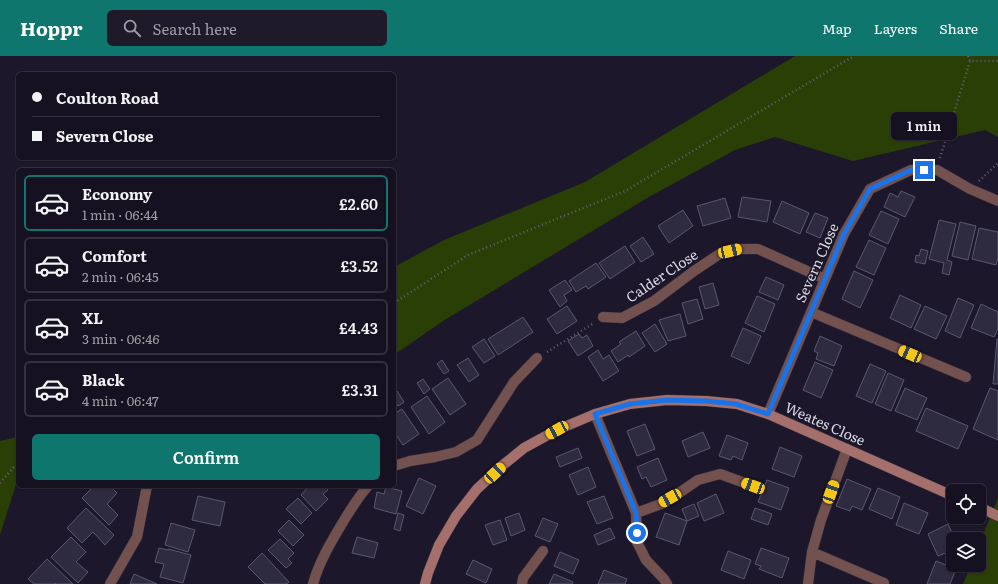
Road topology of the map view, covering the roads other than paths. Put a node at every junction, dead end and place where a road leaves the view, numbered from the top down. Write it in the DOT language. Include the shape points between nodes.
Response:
graph roads {
  1 [pos="998,201"];
  2 [pos="825,279"];
  3 [pos="811,312"];
  4 [pos="603,317"];
  5 [pos="536,358"];
  6 [pos="966,377"];
  7 [pos="595,414"];
  8 [pos="768,414"];
  9 [pos="847,449"];
  10 [pos="396,465"];
  11 [pos="753,486"];
  12 [pos="147,488"];
  13 [pos="366,488"];
  14 [pos="946,493"];
  15 [pos="986,510"];
  16 [pos="636,513"];
  17 [pos="998,516"];
  18 [pos="543,551"];
  19 [pos="812,552"];
  20 [pos="110,584"];
  21 [pos="313,584"];
  22 [pos="425,584"];
  23 [pos="522,584"];
  24 [pos="667,584"];
  25 [pos="808,584"];
  26 [pos="884,584"];
  1 -- 2 [label="street, Severn Close" via="937,170 911,170 870,189 844,234"];
  2 -- 3 [label="street, Severn Close"];
  2 -- 4 [label="street, Calder Close" via="758,250 740,249 721,253 654,301 622,318"];
  3 -- 6 [label="street"];
  3 -- 8 [label="street, Severn Close"];
  5 -- 10 [label="street" via="514,382 477,440 456,452"];
  7 -- 8 [label="street, Weates Close" via="630,404 667,400 736,404"];
  7 -- 16 [label="street"];
  7 -- 22 [label="street, Weates Close" via="524,448 477,489 456,516 439,545"];
  8 -- 9 [label="street, Weates Close"];
  9 -- 14 [label="street, Weates Close"];
  9 -- 19 [label="street"];
  11 -- 16 [label="street" via="720,474 698,480 661,504"];
  12 -- 20 [label="street" via="137,537"];
  13 -- 21 [label="street" via="358,496 329,545"];
  15 -- 17 [label="street"];
  16 -- 24 [label="street" via="637,542 646,560"];
  18 -- 23 [label="street" via="523,578"];
  19 -- 25 [label="street"];
  19 -- 26 [label="street"];
}
